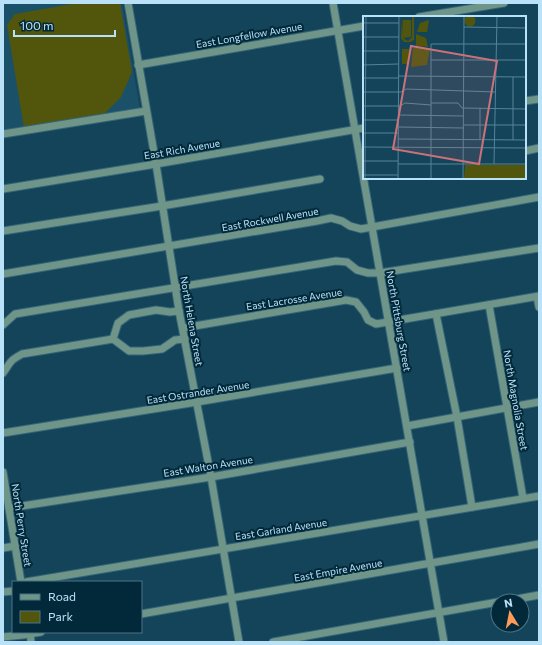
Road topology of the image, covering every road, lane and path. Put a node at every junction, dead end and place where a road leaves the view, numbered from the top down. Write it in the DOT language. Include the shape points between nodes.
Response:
graph roads {
  1 [pos="128,3"];
  2 [pos="333,3"];
  3 [pos="504,3"];
  4 [pos="425,16"];
  5 [pos="363,26"];
  6 [pos="338,30"];
  7 [pos="138,65"];
  8 [pos="539,99"];
  9 [pos="526,102"];
  10 [pos="146,111"];
  11 [pos="363,128"];
  12 [pos="355,130"];
  13 [pos="3,134"];
  14 [pos="539,148"];
  15 [pos="526,151"];
  16 [pos="156,164"];
  17 [pos="363,174"];
  18 [pos="320,179"];
  19 [pos="364,179"];
  20 [pos="3,189"];
  21 [pos="539,197"];
  22 [pos="162,206"];
  23 [pos="372,226"];
  24 [pos="3,231"];
  25 [pos="169,246"];
  26 [pos="539,248"];
  27 [pos="380,273"];
  28 [pos="3,274"];
  29 [pos="176,288"];
  30 [pos="538,297"];
  31 [pos="489,305"];
  32 [pos="539,307"];
  33 [pos="179,311"];
  34 [pos="436,314"];
  35 [pos="388,322"];
  36 [pos="3,325"];
  37 [pos="183,328"];
  38 [pos="185,338"];
  39 [pos="113,339"];
  40 [pos="397,368"];
  41 [pos="3,373"];
  42 [pos="197,402"];
  43 [pos="539,402"];
  44 [pos="508,408"];
  45 [pos="457,417"];
  46 [pos="407,426"];
  47 [pos="3,433"];
  48 [pos="410,442"];
  49 [pos="3,472"];
  50 [pos="211,477"];
  51 [pos="539,496"];
  52 [pos="523,498"];
  53 [pos="7,506"];
  54 [pos="472,507"];
  55 [pos="422,516"];
  56 [pos="539,544"];
  57 [pos="15,546"];
  58 [pos="3,548"];
  59 [pos="223,549"];
  60 [pos="431,563"];
  61 [pos="21,581"];
  62 [pos="32,581"];
  63 [pos="231,598"];
  64 [pos="490,604"];
  65 [pos="440,613"];
  66 [pos="142,614"];
  67 [pos="30,633"];
  68 [pos="3,637"];
  69 [pos="31,642"];
  70 [pos="239,642"];
  71 [pos="273,642"];
  72 [pos="444,642"];
  1 -- 7 [label="street, North Helena Street"];
  2 -- 6 [label="street, North Pittsburg Street"];
  3 -- 4 [label="street"];
  5 -- 6 [label="street, East Longfellow Avenue"];
  6 -- 7 [label="street, East Longfellow Avenue"];
  6 -- 12 [label="street, North Pittsburg Street"];
  7 -- 10 [label="street, North Helena Street"];
  8 -- 9 [label="street"];
  10 -- 13 [label="street"];
  10 -- 16 [label="street, North Helena Street"];
  11 -- 12 [label="street, East Rich Avenue"];
  12 -- 16 [label="street, East Rich Avenue"];
  12 -- 17 [label="street, North Pittsburg Street"];
  14 -- 15 [label="street"];
  16 -- 20 [label="street, East Rich Avenue"];
  16 -- 22 [label="street, North Helena Street"];
  18 -- 22 [label="street"];
  19 -- 23 [label="street, North Pittsburg Street"];
  21 -- 23 [label="street, East Rockwell Avenue"];
  22 -- 24 [label="street"];
  22 -- 25 [label="street, North Helena Street"];
  23 -- 25 [label="street, East Rockwell Avenue" via="361,229 331,218"];
  23 -- 27 [label="street, North Pittsburg Street"];
  25 -- 28 [label="street, East Rockwell Avenue"];
  25 -- 29 [label="street, North Helena Street"];
  26 -- 27 [label="street"];
  27 -- 29 [label="street" via="357,270 347,262 336,261"];
  27 -- 35 [label="street, North Pittsburg Street"];
  29 -- 33 [label="street, North Helena Street"];
  29 -- 36 [label="street" via="15,314"];
  30 -- 31 [label="street, East Lacrosse Avenue"];
  30 -- 32 [label="street"];
  31 -- 34 [label="street, East Lacrosse Avenue"];
  31 -- 44 [label="street, North Magnolia Street"];
  33 -- 37 [label="street, North Helena Street"];
  33 -- 39 [label="street" via="156,310 129,315 118,323"];
  34 -- 35 [label="street, East Lacrosse Avenue"];
  34 -- 45 [label="street"];
  35 -- 37 [label="street, East Lacrosse Avenue" via="376,324 368,320 356,302 346,300"];
  35 -- 40 [label="street, North Pittsburg Street"];
  37 -- 38 [label="street, North Helena Street"];
  38 -- 39 [label="street" via="175,340 162,348 143,351 129,351"];
  38 -- 42 [label="street, North Helena Street"];
  39 -- 41 [label="street" via="22,354 10,362"];
  40 -- 42 [label="street, East Ostrander Avenue"];
  40 -- 46 [label="street, North Pittsburg Street"];
  42 -- 47 [label="street, East Ostrander Avenue"];
  42 -- 50 [label="street, North Helena Street"];
  43 -- 44 [label="street"];
  44 -- 45 [label="street"];
  44 -- 52 [label="street, North Magnolia Street"];
  45 -- 46 [label="street"];
  45 -- 54 [label="street"];
  46 -- 48 [label="street, North Pittsburg Street"];
  48 -- 50 [label="street, East Walton Avenue"];
  48 -- 55 [label="street, North Pittsburg Street"];
  49 -- 53 [label="street, North Perry Street"];
  50 -- 53 [label="street, East Walton Avenue"];
  50 -- 59 [label="street, North Helena Street"];
  51 -- 52 [label="street, East Garland Avenue"];
  52 -- 54 [label="street, East Garland Avenue"];
  53 -- 57 [label="street, North Perry Street"];
  54 -- 55 [label="street, East Garland Avenue"];
  55 -- 59 [label="street, East Garland Avenue"];
  55 -- 60 [label="street, North Pittsburg Street"];
  56 -- 60 [label="street, East Empire Avenue"];
  57 -- 58 [label="street"];
  57 -- 61 [label="street, North Perry Street"];
  59 -- 62 [label="street, East Garland Avenue"];
  59 -- 63 [label="street, North Helena Street"];
  60 -- 63 [label="street, East Empire Avenue"];
  60 -- 65 [label="street, North Pittsburg Street"];
  63 -- 66 [label="street, East Empire Avenue"];
  63 -- 70 [label="street, North Helena Street"];
  64 -- 65 [label="street"];
  65 -- 71 [label="street"];
  65 -- 72 [label="street, North Pittsburg Street"];
  67 -- 68 [label="street"];
  67 -- 69 [label="street"];
}
